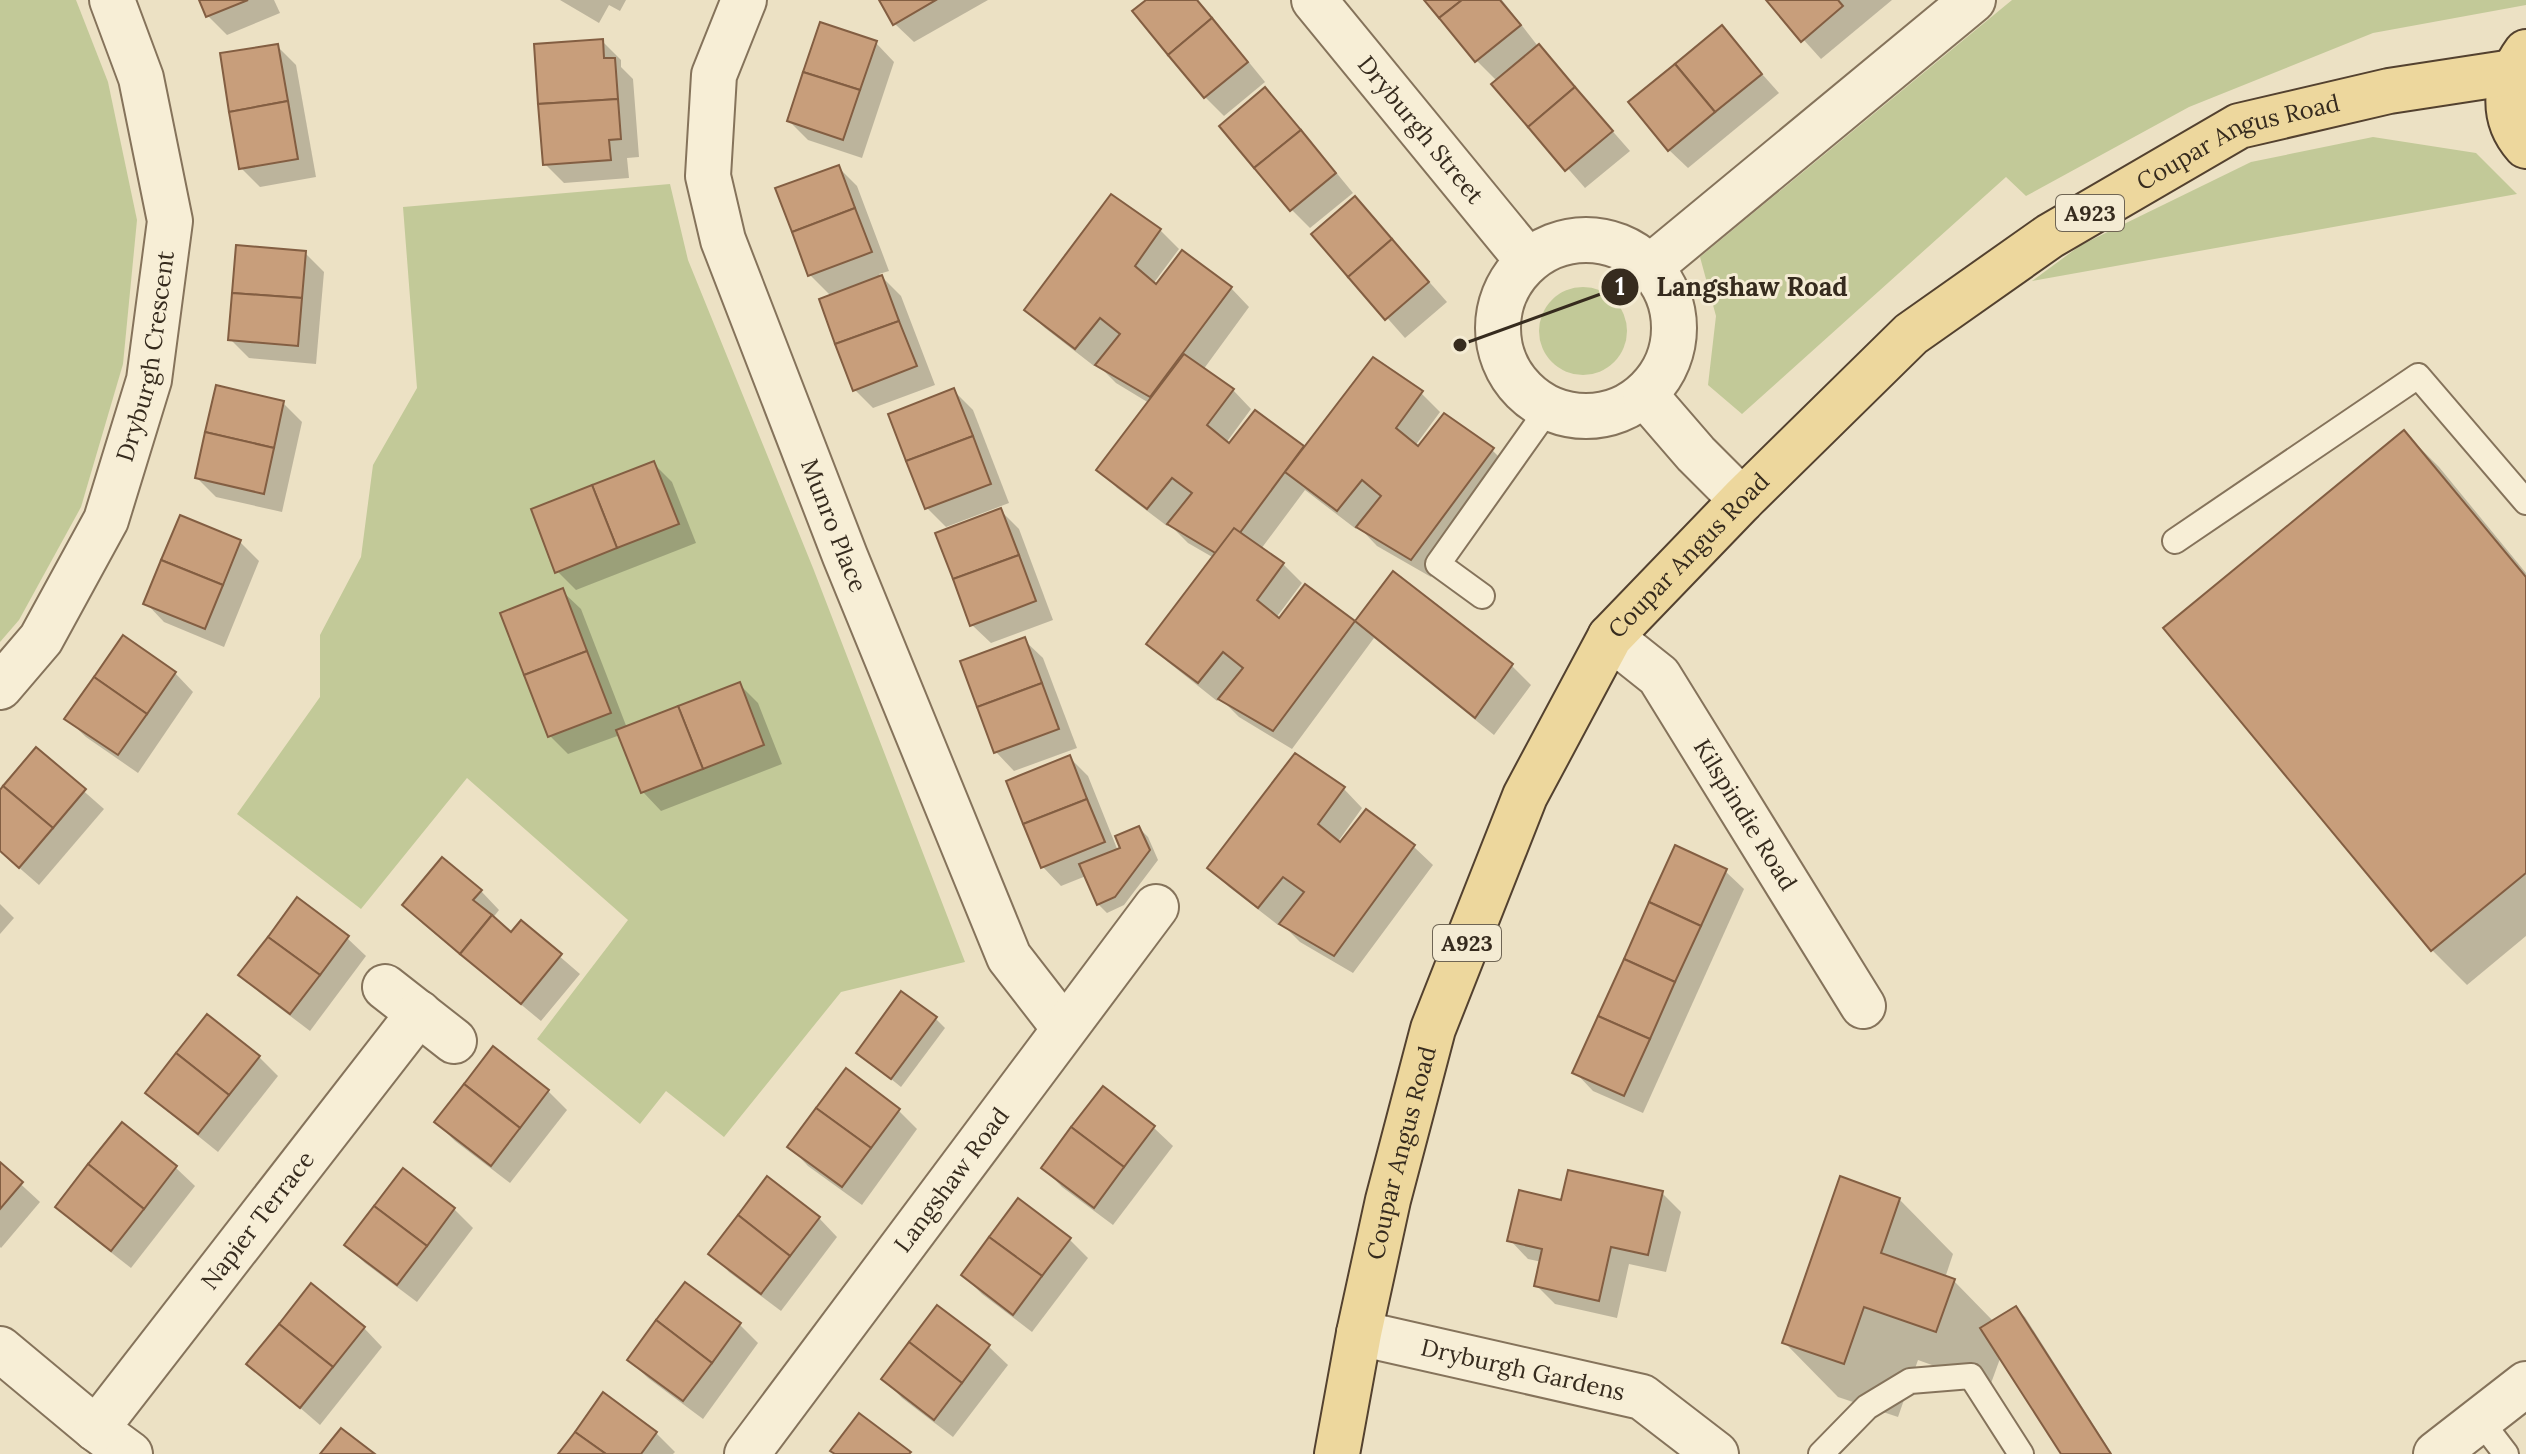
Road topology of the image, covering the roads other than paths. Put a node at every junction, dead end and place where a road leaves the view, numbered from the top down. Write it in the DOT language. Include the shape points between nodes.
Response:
graph roads {
  1 [pos="112,0"];
  2 [pos="744,0"];
  3 [pos="1314,0"];
  4 [pos="1973,0"];
  5 [pos="2520,62"];
  6 [pos="2526,146"];
  7 [pos="1528,261"];
  8 [pos="1650,267"];
  9 [pos="1645,395"];
  10 [pos="1548,409"];
  11 [pos="1742,500"];
  12 [pos="2526,502"];
  13 [pos="2175,541"];
  14 [pos="1482,596"];
  15 [pos="1610,637"];
  16 [pos="0,687"];
  17 [pos="1156,907"];
  18 [pos="385,987"];
  19 [pos="1863,1006"];
  20 [pos="419,1013"];
  21 [pos="1064,1028"];
  22 [pos="454,1041"];
  23 [pos="1359,1333"];
  24 [pos="0,1349"];
  25 [pos="2526,1384"];
  26 [pos="2480,1420"];
  27 [pos="113,1442"];
  28 [pos="747,1454"];
  29 [pos="1337,1454"];
  30 [pos="1716,1454"];
  31 [pos="1821,1454"];
  32 [pos="2021,1454"];
  33 [pos="2436,1454"];
  34 [pos="2506,1454"];
  1 -- 16 [label="street, Dryburgh Crescent" via="141,78 170,221 149,380 106,520 41,639"];
  2 -- 21 [label="street, Munro Place" via="714,75 708,176 723,240 1009,957"];
  3 -- 7 [label="street, Dryburgh Street"];
  4 -- 8 [label="street"];
  5 -- 6 [label="main road, Coupar Angus Road / A923" via="2508,94 2509,117"];
  5 -- 11 [label="main road, Coupar Angus Road / A923" via="2239,126 2050,236 1911,334"];
  7 -- 8 [label="street" via="1576,240 1603,241"];
  7 -- 10 [label="street" via="1510,283 1499,311 1499,340 1507,368 1524,392"];
  8 -- 9 [label="street" via="1665,288 1674,316 1673,345 1663,372"];
  9 -- 10 [label="street" via="1599,416"];
  9 -- 11 [label="street"];
  10 -- 14 [label="lane" via="1438,564"];
  11 -- 15 [label="main road, Coupar Angus Road / A923"];
  12 -- 13 [label="lane" via="2418,376"];
  15 -- 19 [label="street, Kilspindie Road" via="1659,676"];
  15 -- 23 [label="main road, Coupar Angus Road / A923" via="1525,796 1433,1029"];
  17 -- 21 [label="street, Langshaw Road"];
  18 -- 20 [label="street"];
  20 -- 22 [label="street"];
  20 -- 27 [label="street, Napier Terrace"];
  21 -- 28 [label="street, Langshaw Road"];
  23 -- 29 [label="main road, Coupar Angus Road / A923"];
  23 -- 30 [label="street, Dryburgh Gardens" via="1642,1397"];
  24 -- 27 [label="street"];
  25 -- 26 [label="street"];
  26 -- 33 [label="street"];
  26 -- 34 [label="lane"];
  31 -- 32 [label="lane" via="1867,1407 1910,1381 1971,1376"];
}
